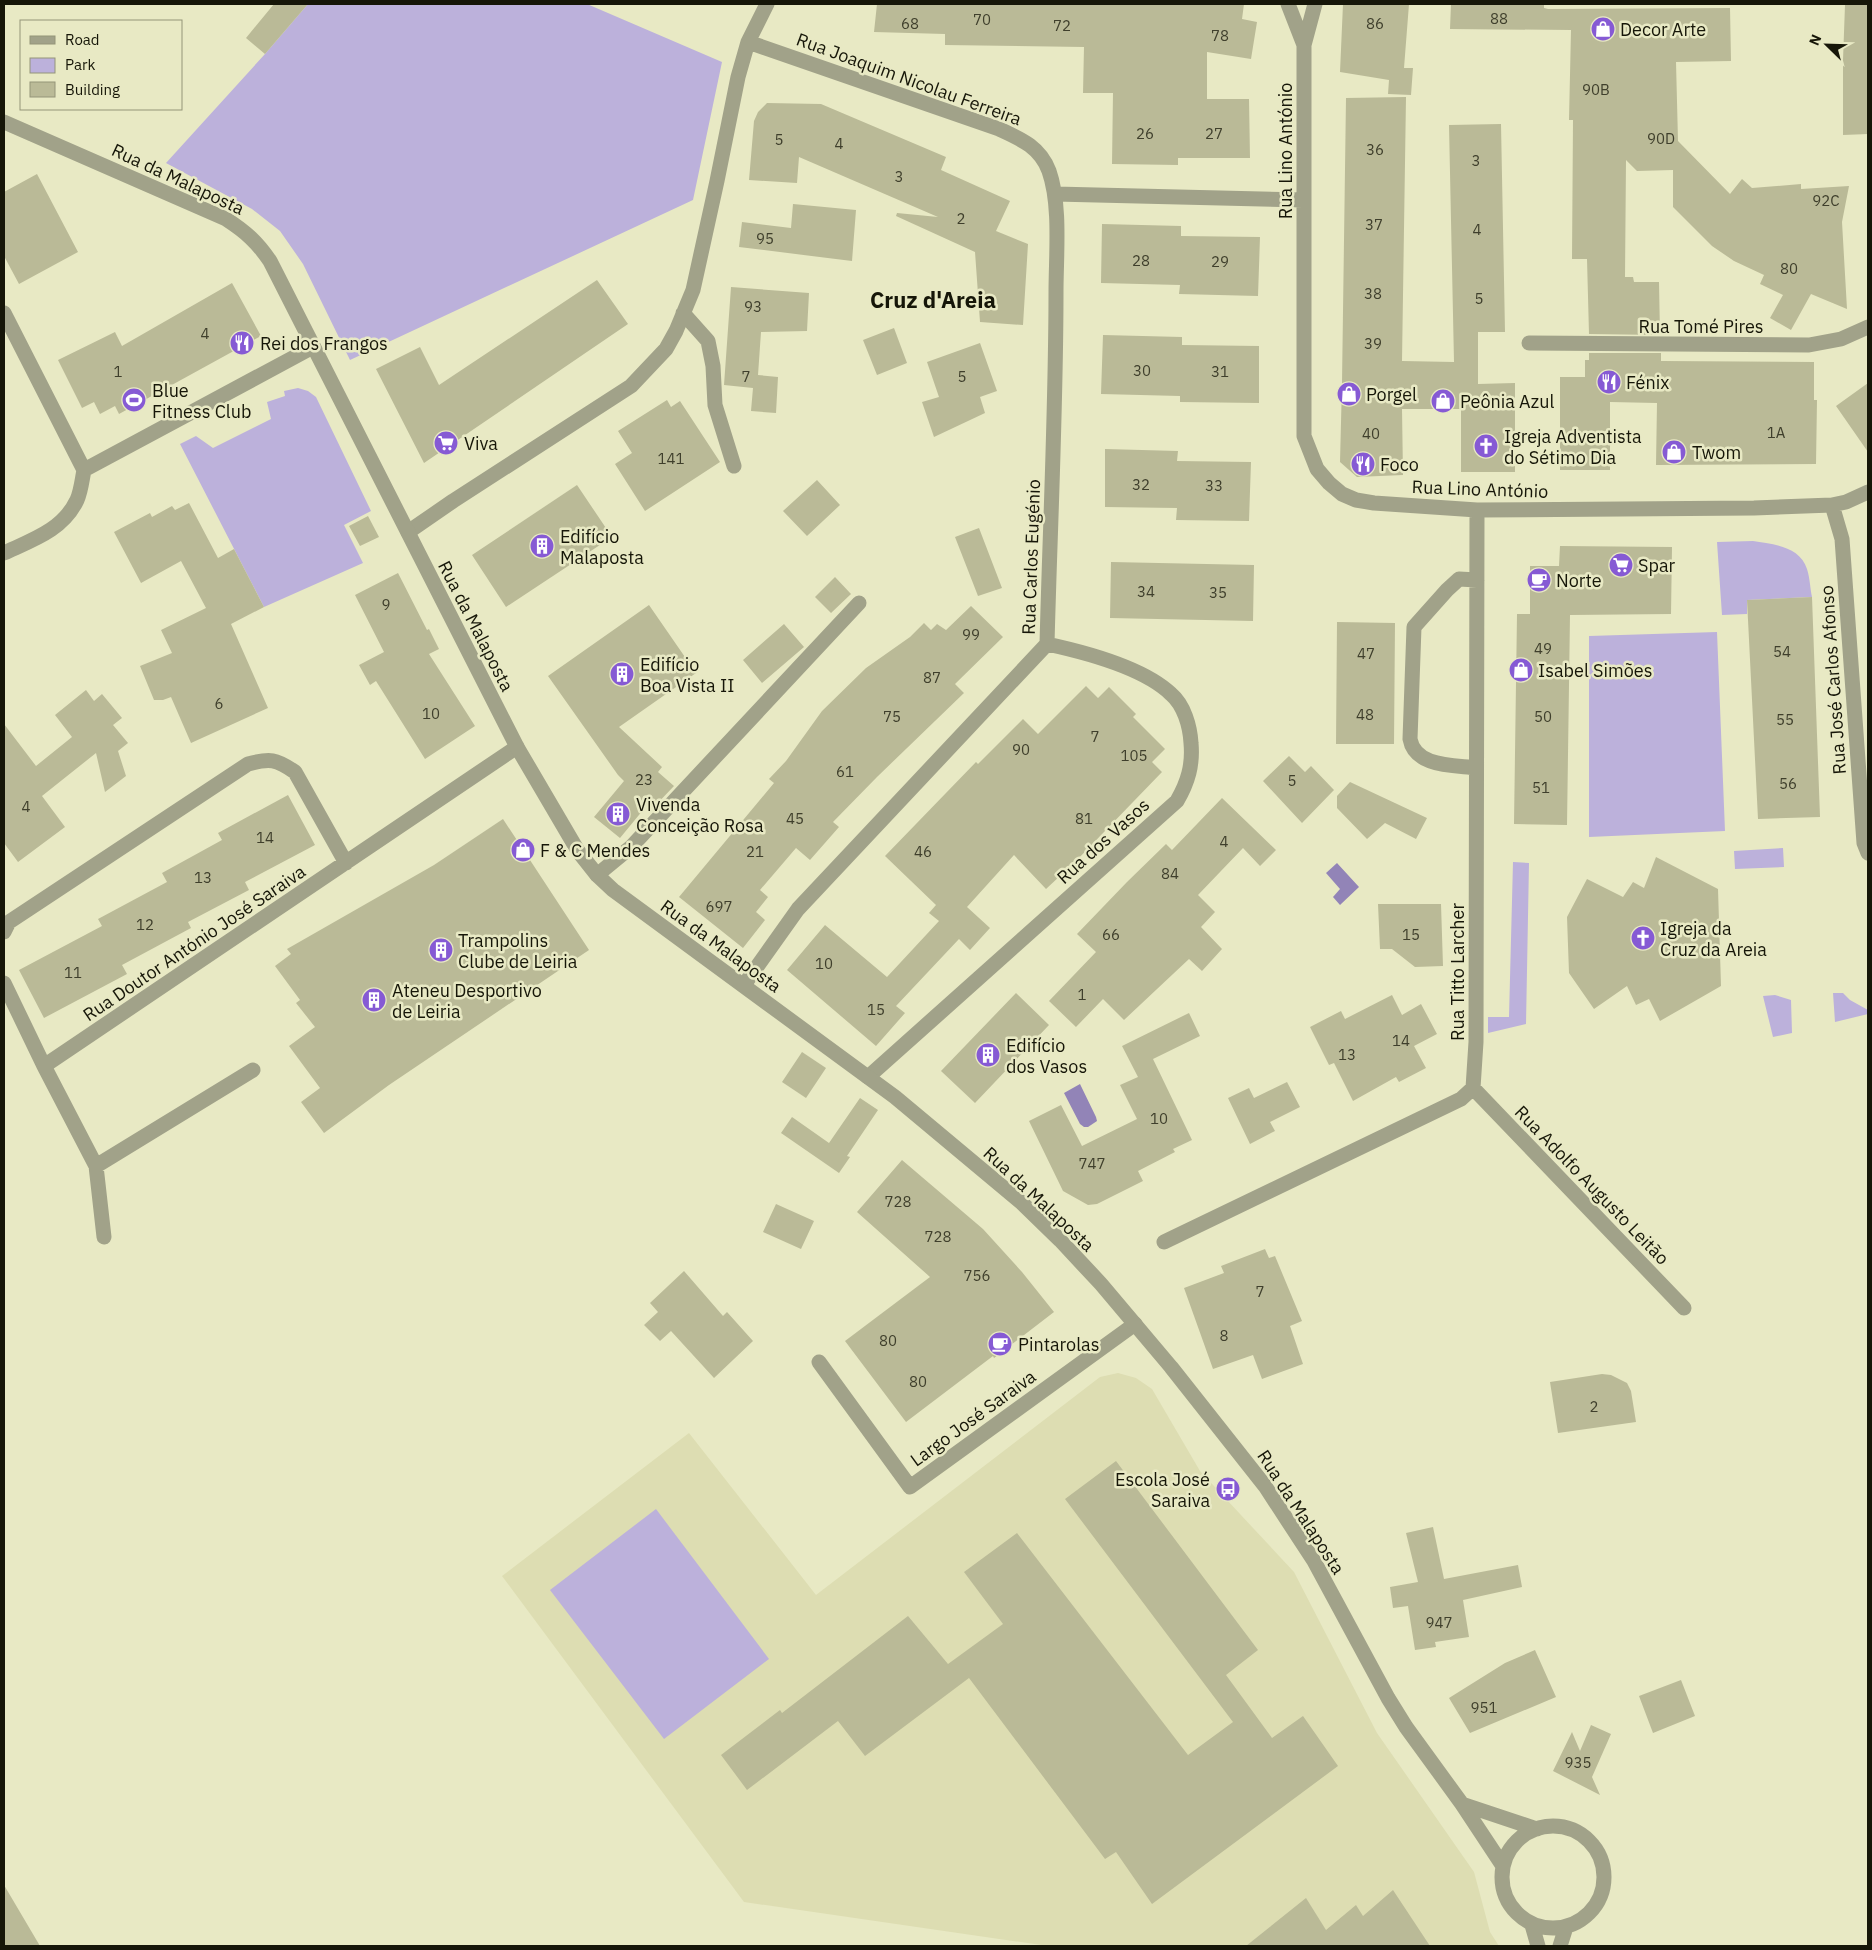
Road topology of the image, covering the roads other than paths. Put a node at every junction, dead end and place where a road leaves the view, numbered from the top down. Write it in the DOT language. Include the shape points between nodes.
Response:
graph roads {
  1 [pos="767,4"];
  2 [pos="1288,4"];
  3 [pos="1315,4"];
  4 [pos="748,42"];
  5 [pos="1304,45"];
  6 [pos="4,122"];
  7 [pos="1056,194"];
  8 [pos="1303,200"];
  9 [pos="4,312"];
  10 [pos="683,313"];
  11 [pos="1868,327"];
  12 [pos="1529,343"];
  13 [pos="313,348"];
  14 [pos="734,466"];
  15 [pos="84,470"];
  16 [pos="1868,492"];
  17 [pos="1832,505"];
  18 [pos="1477,510"];
  19 [pos="408,532"];
  20 [pos="4,554"];
  21 [pos="1477,580"];
  22 [pos="859,603"];
  23 [pos="1047,644"];
  24 [pos="517,747"];
  25 [pos="1476,768"];
  26 [pos="1868,853"];
  27 [pos="346,863"];
  28 [pos="597,875"];
  29 [pos="4,932"];
  30 [pos="4,983"];
  31 [pos="744,985"];
  32 [pos="44,1066"];
  33 [pos="252,1070"];
  34 [pos="868,1077"];
  35 [pos="1473,1088"];
  36 [pos="96,1166"];
  37 [pos="104,1237"];
  38 [pos="1164,1242"];
  39 [pos="1684,1308"];
  40 [pos="1135,1324"];
  41 [pos="819,1362"];
  42 [pos="1462,1804"];
  43 [pos="1537,1829"];
  44 [pos="1503,1866"];
  45 [pos="1532,1925"];
  46 [pos="1566,1926"];
  47 [pos="1538,1946"];
  48 [pos="1560,1946"];
  1 -- 4 [label="street"];
  2 -- 5 [label="street, Rua Lino António"];
  3 -- 5 [label="street, Rua Lino António"];
  4 -- 7 [label="street, Rua Joaquim Nicolau Ferreira" via="999,129 1026,142 1042,156"];
  4 -- 10 [label="street" via="692,290"];
  5 -- 8 [label="street, Rua Lino António"];
  6 -- 13 [label="street, Rua da Malaposta" via="226,219 247,232 270,261"];
  7 -- 8 [label="street"];
  7 -- 23 [label="street, Rua Carlos Eugénio" via="1056,328"];
  8 -- 18 [label="street, Rua Lino António" via="1304,436 1317,469 1342,494 1356,500"];
  9 -- 15 [label="street"];
  10 -- 14 [label="street" via="708,341 715,405"];
  10 -- 19 [label="street" via="666,349 631,386"];
  11 -- 12 [label="street, Rua Tomé Pires" via="1842,339 1809,346"];
  13 -- 15 [label="street"];
  13 -- 19 [label="street, Rua da Malaposta"];
  15 -- 20 [label="street" via="78,499 68,515 54,529"];
  16 -- 17 [label="street, Rua Lino António"];
  17 -- 18 [label="street, Rua Lino António"];
  17 -- 26 [label="street, Rua José Carlos Afonso" via="1842,539 1864,843"];
  18 -- 21 [label="street, Rua Titto Larcher"];
  19 -- 24 [label="street, Rua da Malaposta"];
  21 -- 25 [label="street, Rua Titto Larcher"];
  21 -- 25 [label="street" via="1459,579 1414,627 1410,738 1414,752 1422,758"];
  22 -- 28 [label="street" via="632,848"];
  23 -- 31 [label="street, Rua Carlos Eugénio" via="798,910"];
  23 -- 34 [label="street, Rua dos Vasos" via="1124,667 1172,694 1191,732 1192,761 1185,787 1177,801"];
  24 -- 27 [label="street, Rua Doutor António José Saraiva"];
  24 -- 28 [label="street, Rua da Malaposta" via="562,826"];
  25 -- 35 [label="street, Rua Titto Larcher" via="1476,1042"];
  27 -- 29 [label="street" via="295,772 280,762 264,760 248,764 9,922"];
  27 -- 32 [label="street, Rua Doutor António José Saraiva"];
  28 -- 31 [label="street, Rua da Malaposta"];
  30 -- 32 [label="street"];
  31 -- 34 [label="street, Rua da Malaposta"];
  32 -- 36 [label="street"];
  33 -- 36 [label="street"];
  34 -- 40 [label="street, Rua da Malaposta" via="1023,1204 1066,1246"];
  35 -- 38 [label="street" via="1461,1098"];
  35 -- 39 [label="street, Rua Adolfo Augusto Leitão"];
  36 -- 37 [label="street"];
  40 -- 41 [label="street, Largo José Saraiva" via="910,1488"];
  40 -- 42 [label="street, Rua da Malaposta" via="1265,1486 1314,1561 1397,1712"];
  42 -- 43 [label="street"];
  42 -- 44 [label="street, Rua da Malaposta"];
  43 -- 44 [label="street" via="1521,1837"];
  43 -- 46 [label="street" via="1553,1826 1583,1836 1601,1862 1604,1878 1601,1894 1581,1920"];
  44 -- 45 [label="street" via="1504,1894 1520,1917"];
  45 -- 46 [label="street"];
  45 -- 47 [label="street"];
  46 -- 48 [label="street"];
}
